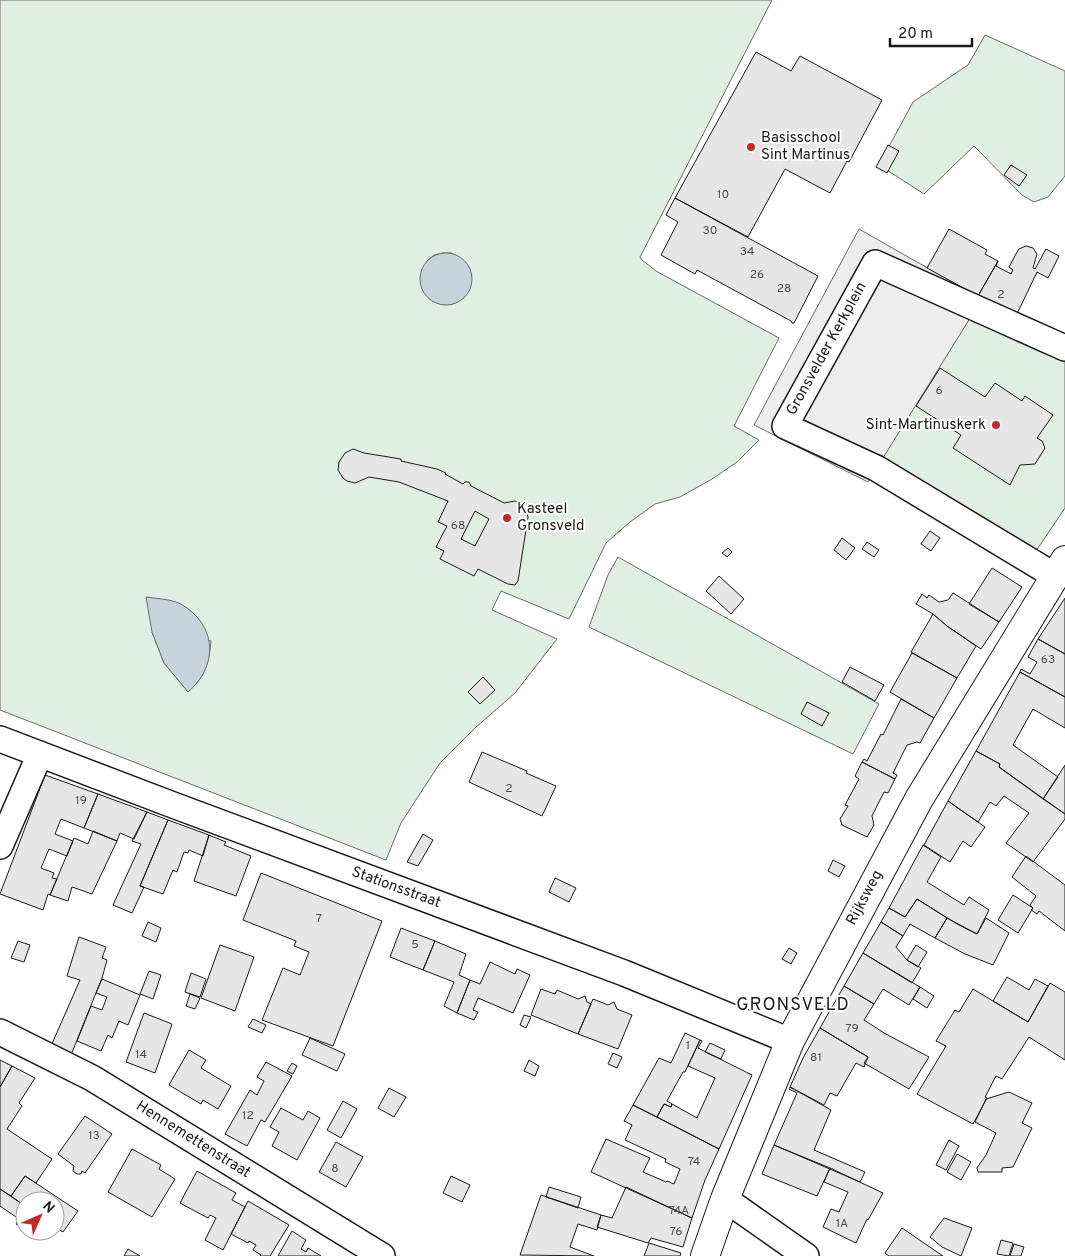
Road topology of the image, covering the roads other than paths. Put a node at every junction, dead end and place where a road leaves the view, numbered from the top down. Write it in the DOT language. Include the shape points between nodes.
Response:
graph roads {
  1 [pos="1065,348"];
  2 [pos="1060,568"];
  3 [pos="0,739"];
  4 [pos="40,754"];
  5 [pos="0,846"];
  6 [pos="0,1032"];
  7 [pos="790,1041"];
  8 [pos="725,1199"];
  9 [pos="382,1256"];
  10 [pos="705,1256"];
  11 [pos="806,1256"];
  1 -- 2 [label="street, Gronsvelder Kerkplein" via="875,263 785,426 876,468"];
  2 -- 7 [label="street, Rijksweg" via="919,799"];
  3 -- 4 [label="street, Stationsstraat"];
  4 -- 5 [label="street"];
  4 -- 7 [label="street, Stationsstraat" via="624,972"];
  6 -- 9 [label="street, Hennemettenstraat" via="92,1078"];
  7 -- 8 [label="street, Rijksweg"];
  8 -- 10 [label="street, Rijksweg"];
  8 -- 11 [label="street"];
}
